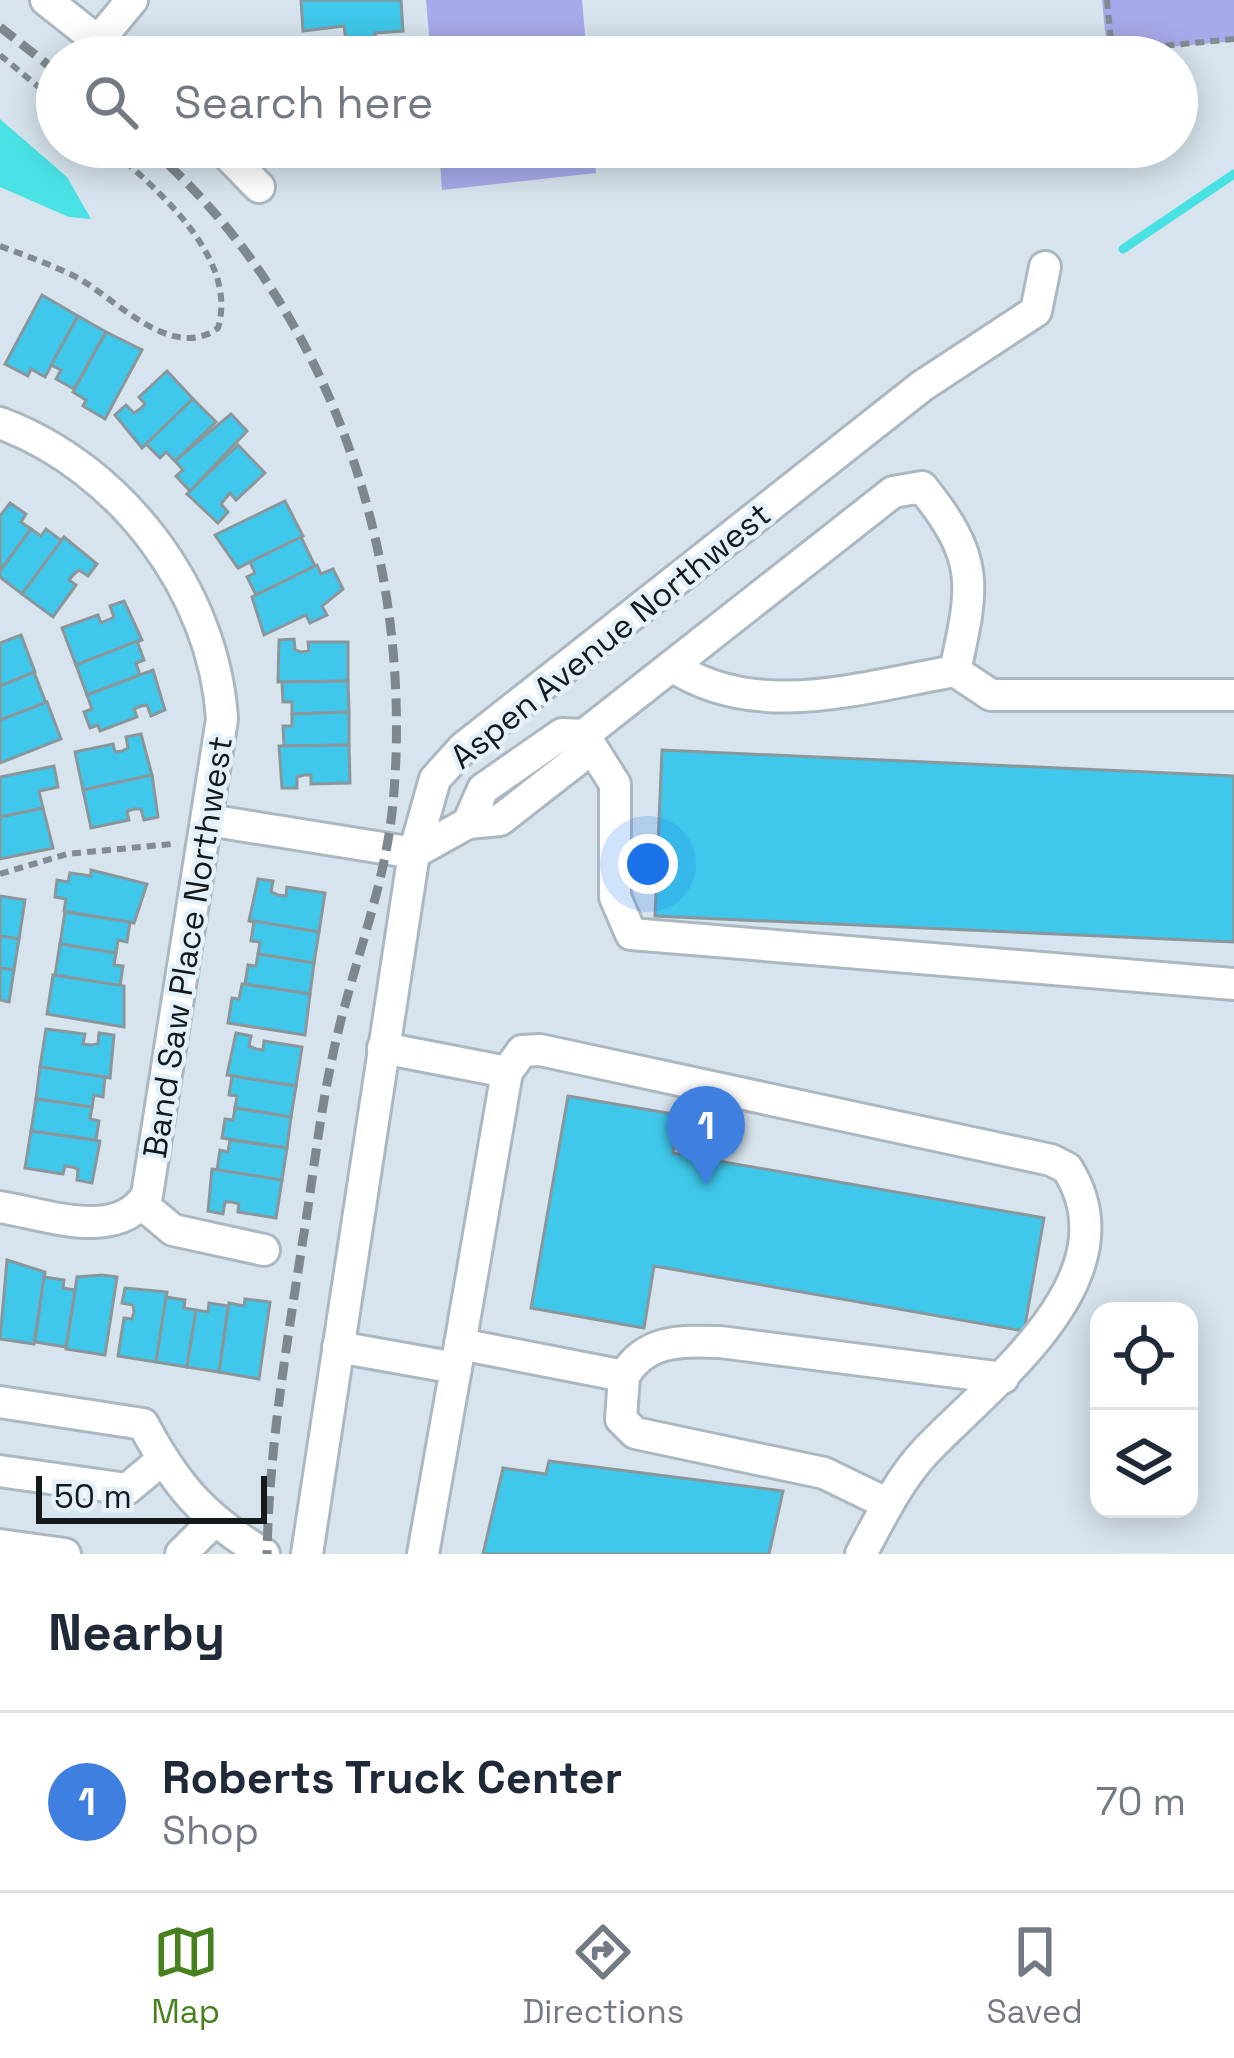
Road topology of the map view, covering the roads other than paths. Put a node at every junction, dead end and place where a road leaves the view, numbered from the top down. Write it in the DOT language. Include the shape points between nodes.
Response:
graph roads {
  1 [pos="46,0"];
  2 [pos="132,0"];
  3 [pos="92,36"];
  4 [pos="114,36"];
  5 [pos="240,168"];
  6 [pos="259,187"];
  7 [pos="1046,267"];
  8 [pos="0,423"];
  9 [pos="672,666"];
  10 [pos="955,671"];
  11 [pos="1234,695"];
  12 [pos="584,735"];
  13 [pos="208,820"];
  14 [pos="414,853"];
  15 [pos="1234,984"];
  16 [pos="383,1048"];
  17 [pos="507,1072"];
  18 [pos="142,1204"];
  19 [pos="0,1207"];
  20 [pos="264,1250"];
  21 [pos="338,1347"];
  22 [pos="458,1356"];
  23 [pos="624,1376"];
  24 [pos="1003,1378"];
  25 [pos="0,1402"];
  26 [pos="162,1460"];
  27 [pos="0,1471"];
  28 [pos="887,1504"];
  29 [pos="212,1523"];
  30 [pos="0,1545"];
  31 [pos="65,1554"];
  32 [pos="181,1554"];
  33 [pos="264,1554"];
  34 [pos="308,1554"];
  35 [pos="422,1554"];
  36 [pos="861,1554"];
  1 -- 3 [label="street"];
  2 -- 4 [label="street"];
  5 -- 6 [label="street"];
  7 -- 14 [label="street, Aspen Avenue Northwest" via="1036,311 922,386 456,755 435,779"];
  8 -- 13 [label="street, Band Saw Place Northwest" via="53,448 106,490 157,544 197,613 220,701"];
  9 -- 10 [label="street" via="726,694 810,696"];
  9 -- 10 [label="street" via="893,492 922,487 950,522 973,589"];
  9 -- 12 [label="street"];
  10 -- 11 [label="street" via="992,695"];
  12 -- 14 [label="street" via="577,760 500,820 468,823"];
  12 -- 15 [label="street" via="615,784 615,897 631,934"];
  13 -- 14 [label="street"];
  13 -- 18 [label="street, Band Saw Place Northwest"];
  14 -- 16 [label="street, Aspen Avenue Northwest"];
  16 -- 17 [label="street"];
  16 -- 21 [label="street, Aspen Avenue Northwest"];
  17 -- 22 [label="street"];
  17 -- 24 [label="street" via="522,1051 540,1050 1067,1168 1084,1204 1078,1257 1062,1303"];
  18 -- 19 [label="street" via="110,1222"];
  18 -- 20 [label="street" via="173,1230"];
  21 -- 22 [label="street"];
  21 -- 34 [label="street, Aspen Avenue Northwest"];
  22 -- 23 [label="street"];
  22 -- 35 [label="street"];
  23 -- 24 [label="street" via="636,1356 679,1341"];
  23 -- 28 [label="street" via="621,1419 635,1433 824,1473"];
  24 -- 28 [label="street" via="922,1454"];
  25 -- 26 [label="street" via="142,1424"];
  26 -- 27 [label="street" via="127,1489"];
  26 -- 29 [label="street"];
  28 -- 36 [label="street"];
  29 -- 32 [label="street"];
  29 -- 33 [label="street"];
  30 -- 31 [label="street"];
}
